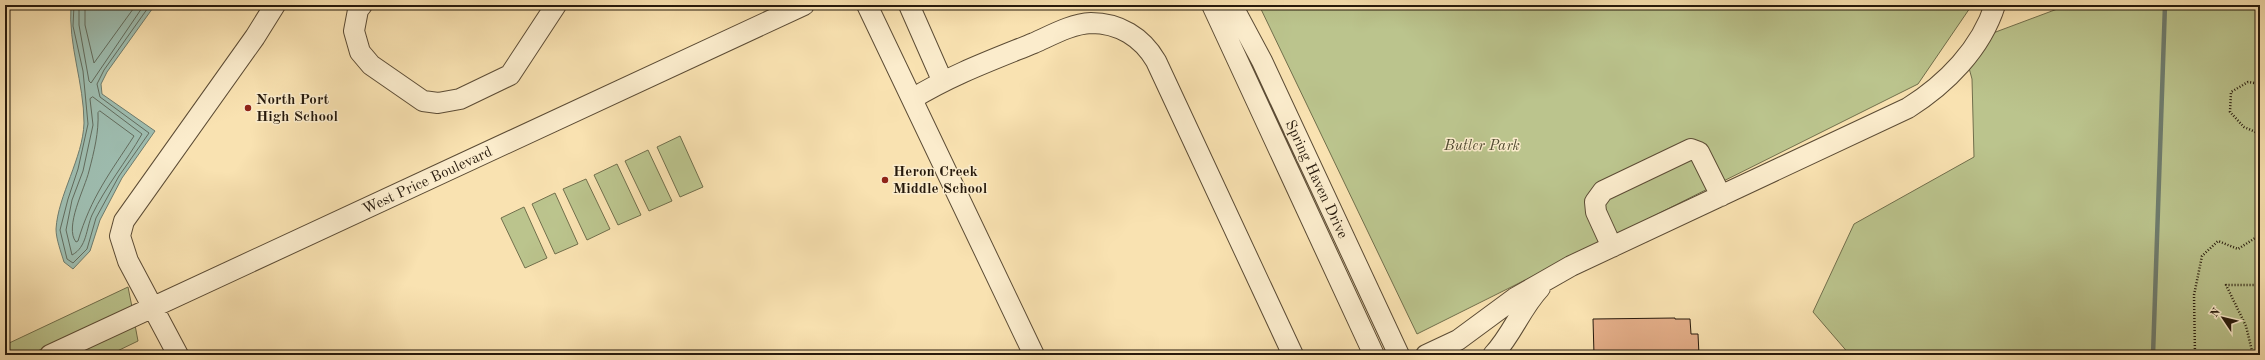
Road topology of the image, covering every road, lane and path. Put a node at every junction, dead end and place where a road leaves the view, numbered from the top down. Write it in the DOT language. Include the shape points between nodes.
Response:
graph roads {
  1 [pos="275,5"];
  2 [pos="362,5"];
  3 [pos="556,5"];
  4 [pos="804,5"];
  5 [pos="867,5"];
  6 [pos="909,5"];
  7 [pos="1212,5"];
  8 [pos="1232,5"];
  9 [pos="1995,5"];
  10 [pos="942,80"];
  11 [pos="2260,84"];
  12 [pos="912,99"];
  13 [pos="2260,134"];
  14 [pos="1721,196"];
  15 [pos="2260,235"];
  16 [pos="1612,247"];
  17 [pos="1548,279"];
  18 [pos="2260,285"];
  19 [pos="151,308"];
  20 [pos="50,355"];
  21 [pos="178,355"];
  22 [pos="1034,355"];
  23 [pos="1293,355"];
  24 [pos="1374,355"];
  25 [pos="1399,355"];
  26 [pos="1426,355"];
  27 [pos="1493,355"];
  28 [pos="2195,355"];
  29 [pos="2253,355"];
  1 -- 19 [label="street" via="124,221 120,236 128,261"];
  2 -- 3 [label="street" via="358,10 354,32 360,52 371,65 423,101 438,103 460,98 510,75"];
  4 -- 19 [label="street, West Price Boulevard"];
  5 -- 12 [label="street"];
  6 -- 10 [label="street"];
  7 -- 24 [label="street, Spring Haven Drive"];
  8 -- 25 [label="street, Spring Haven Drive" via="1262,61"];
  9 -- 14 [label="street" via="1985,29 1974,46 1960,64 1926,97 1908,108"];
  10 -- 12 [label="street"];
  10 -- 23 [label="street" via="1078,25 1105,24 1129,32 1139,39 1156,61"];
  11 -- 13 [label="path" via="2248,82 2231,92 2230,112 2244,127"];
  12 -- 22 [label="street"];
  14 -- 16 [label="street"];
  14 -- 16 [label="street" via="1700,152 1691,149 1603,191 1595,202 1596,212"];
  15 -- 28 [label="path" via="2238,249 2218,241 2202,256 2194,295"];
  16 -- 17 [label="street"];
  17 -- 26 [label="street" via="1515,298 1458,340"];
  17 -- 27 [label="street" via="1528,302 1512,331"];
  18 -- 29 [label="path" via="2226,285 2246,326"];
  19 -- 20 [label="street, West Price Boulevard"];
  19 -- 21 [label="street"];
}
